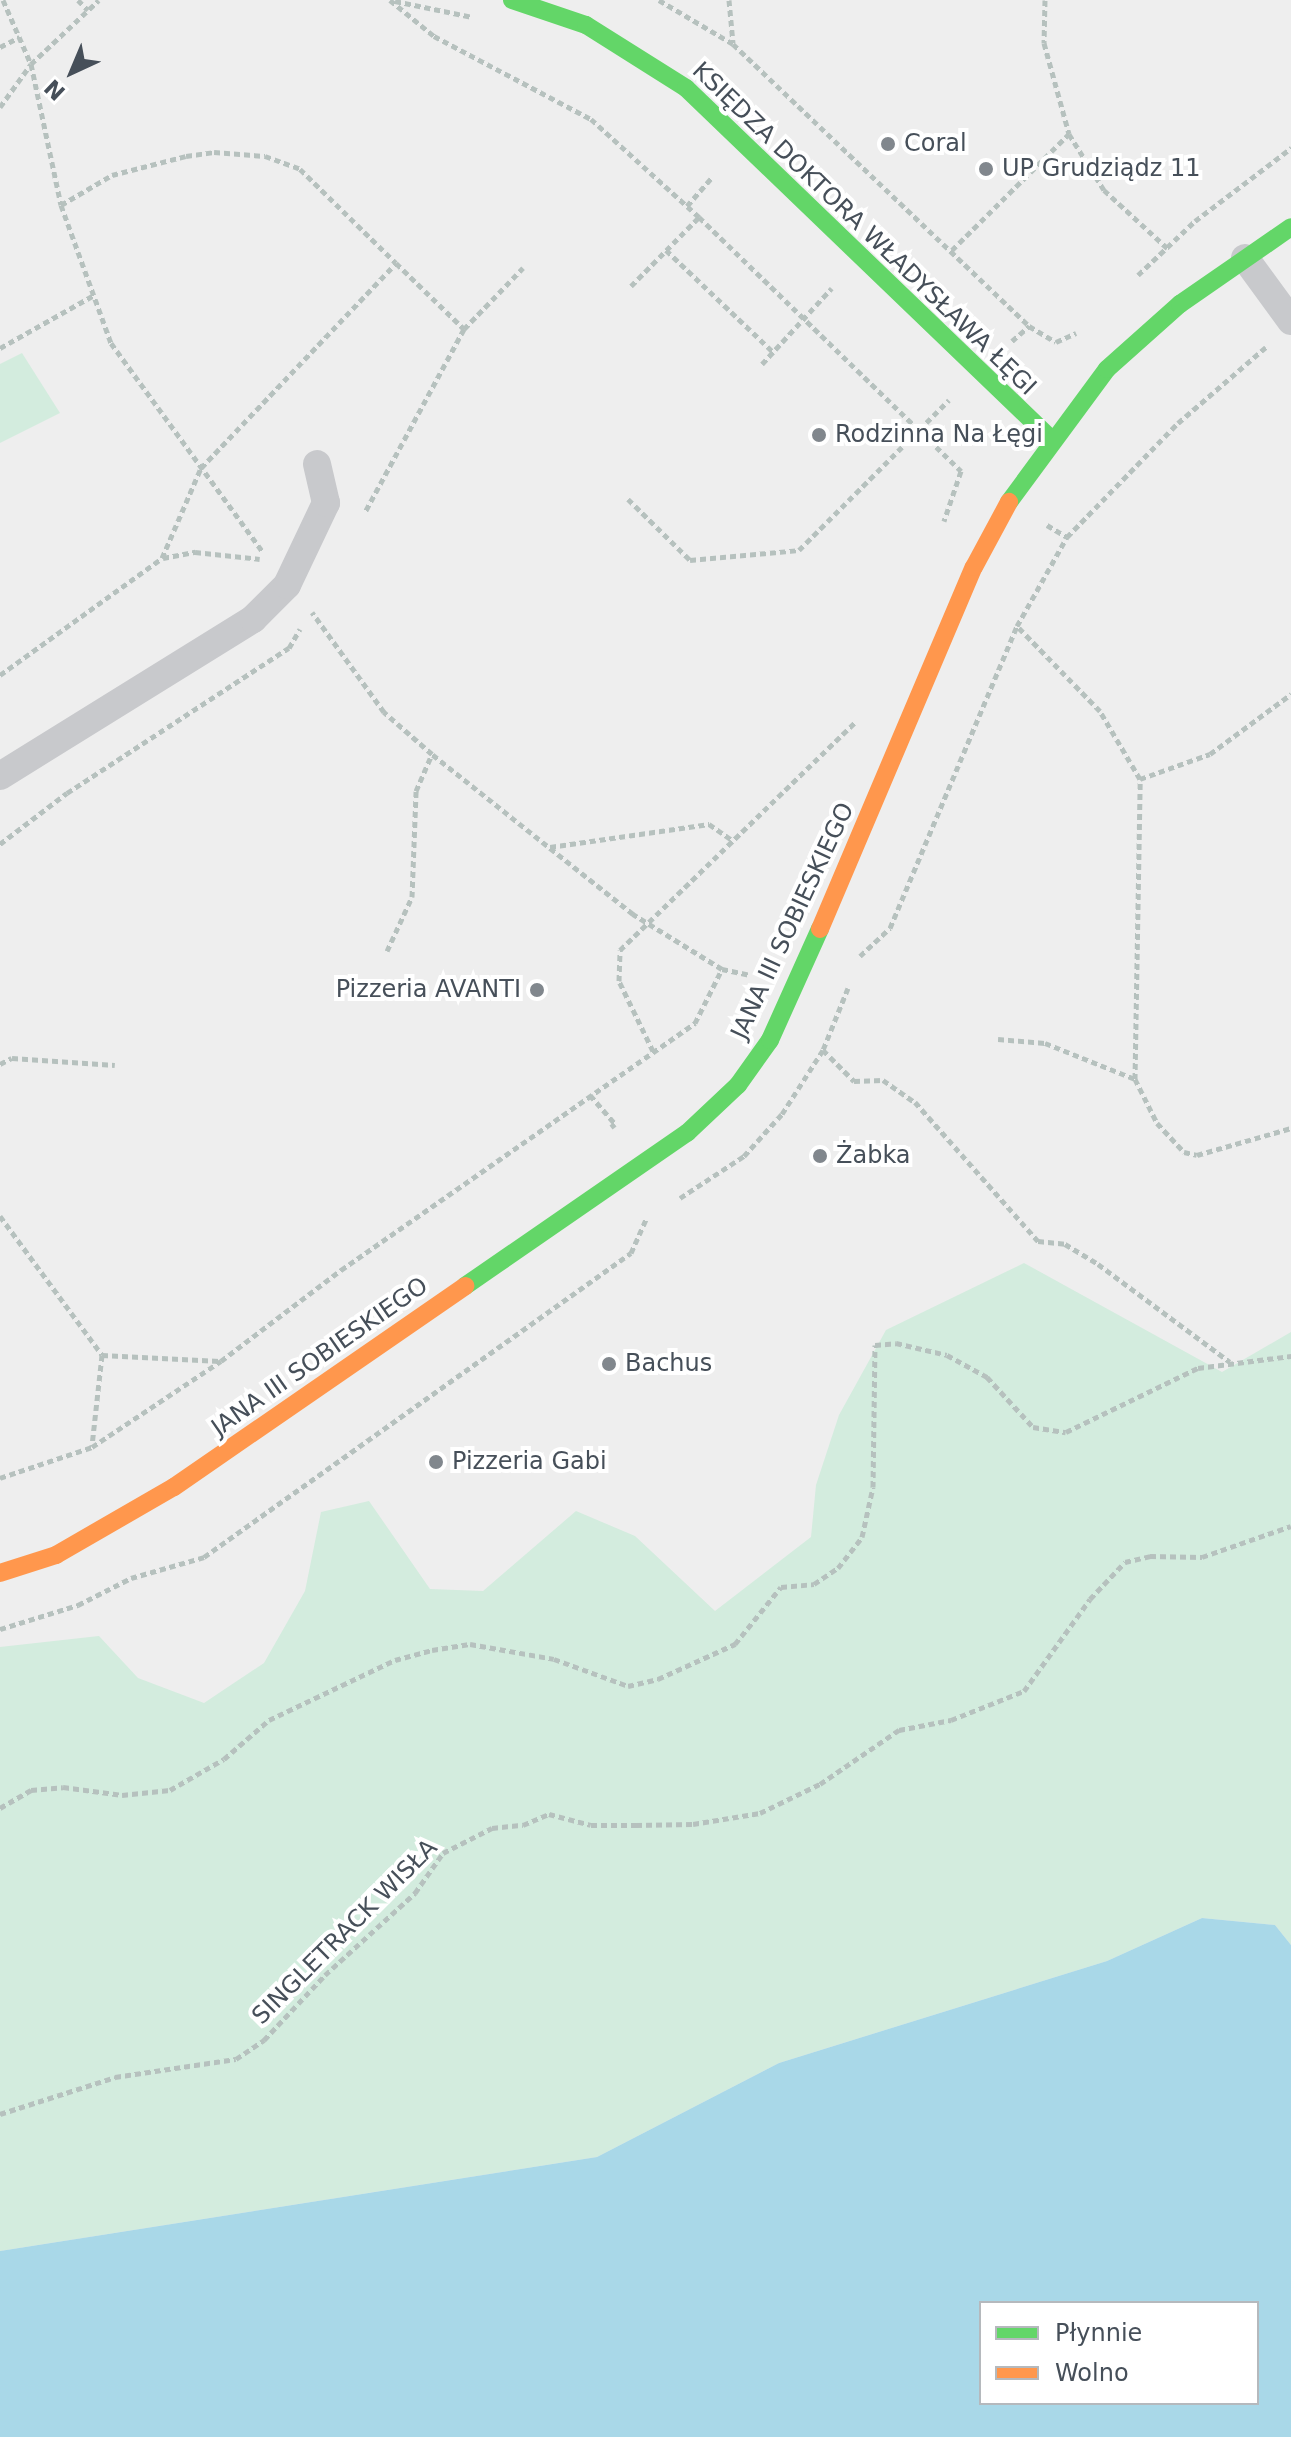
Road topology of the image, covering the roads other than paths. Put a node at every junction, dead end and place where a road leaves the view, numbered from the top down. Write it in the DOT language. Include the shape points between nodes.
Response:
graph roads {
  1 [pos="512,0"];
  2 [pos="1291,227"];
  3 [pos="1245,258"];
  4 [pos="1291,321"];
  5 [pos="1050,438"];
  6 [pos="317,464"];
  7 [pos="0,776"];
  8 [pos="0,1573"];
  1 -- 5 [label="street, KSIĘDZA DOKTORA WŁADYSŁAWA ŁĘGI" via="586,25 686,88"];
  2 -- 3 [label="street, JANA III SOBIESKIEGO"];
  3 -- 4 [label="lane"];
  3 -- 5 [label="street, JANA III SOBIESKIEGO" via="1180,304 1107,369"];
  5 -- 8 [label="street, JANA III SOBIESKIEGO" via="974,567 797,982 770,1040 738,1085 687,1133 174,1487 56,1555"];
  6 -- 7 [label="lane" via="326,503 287,585 253,619"];
}
